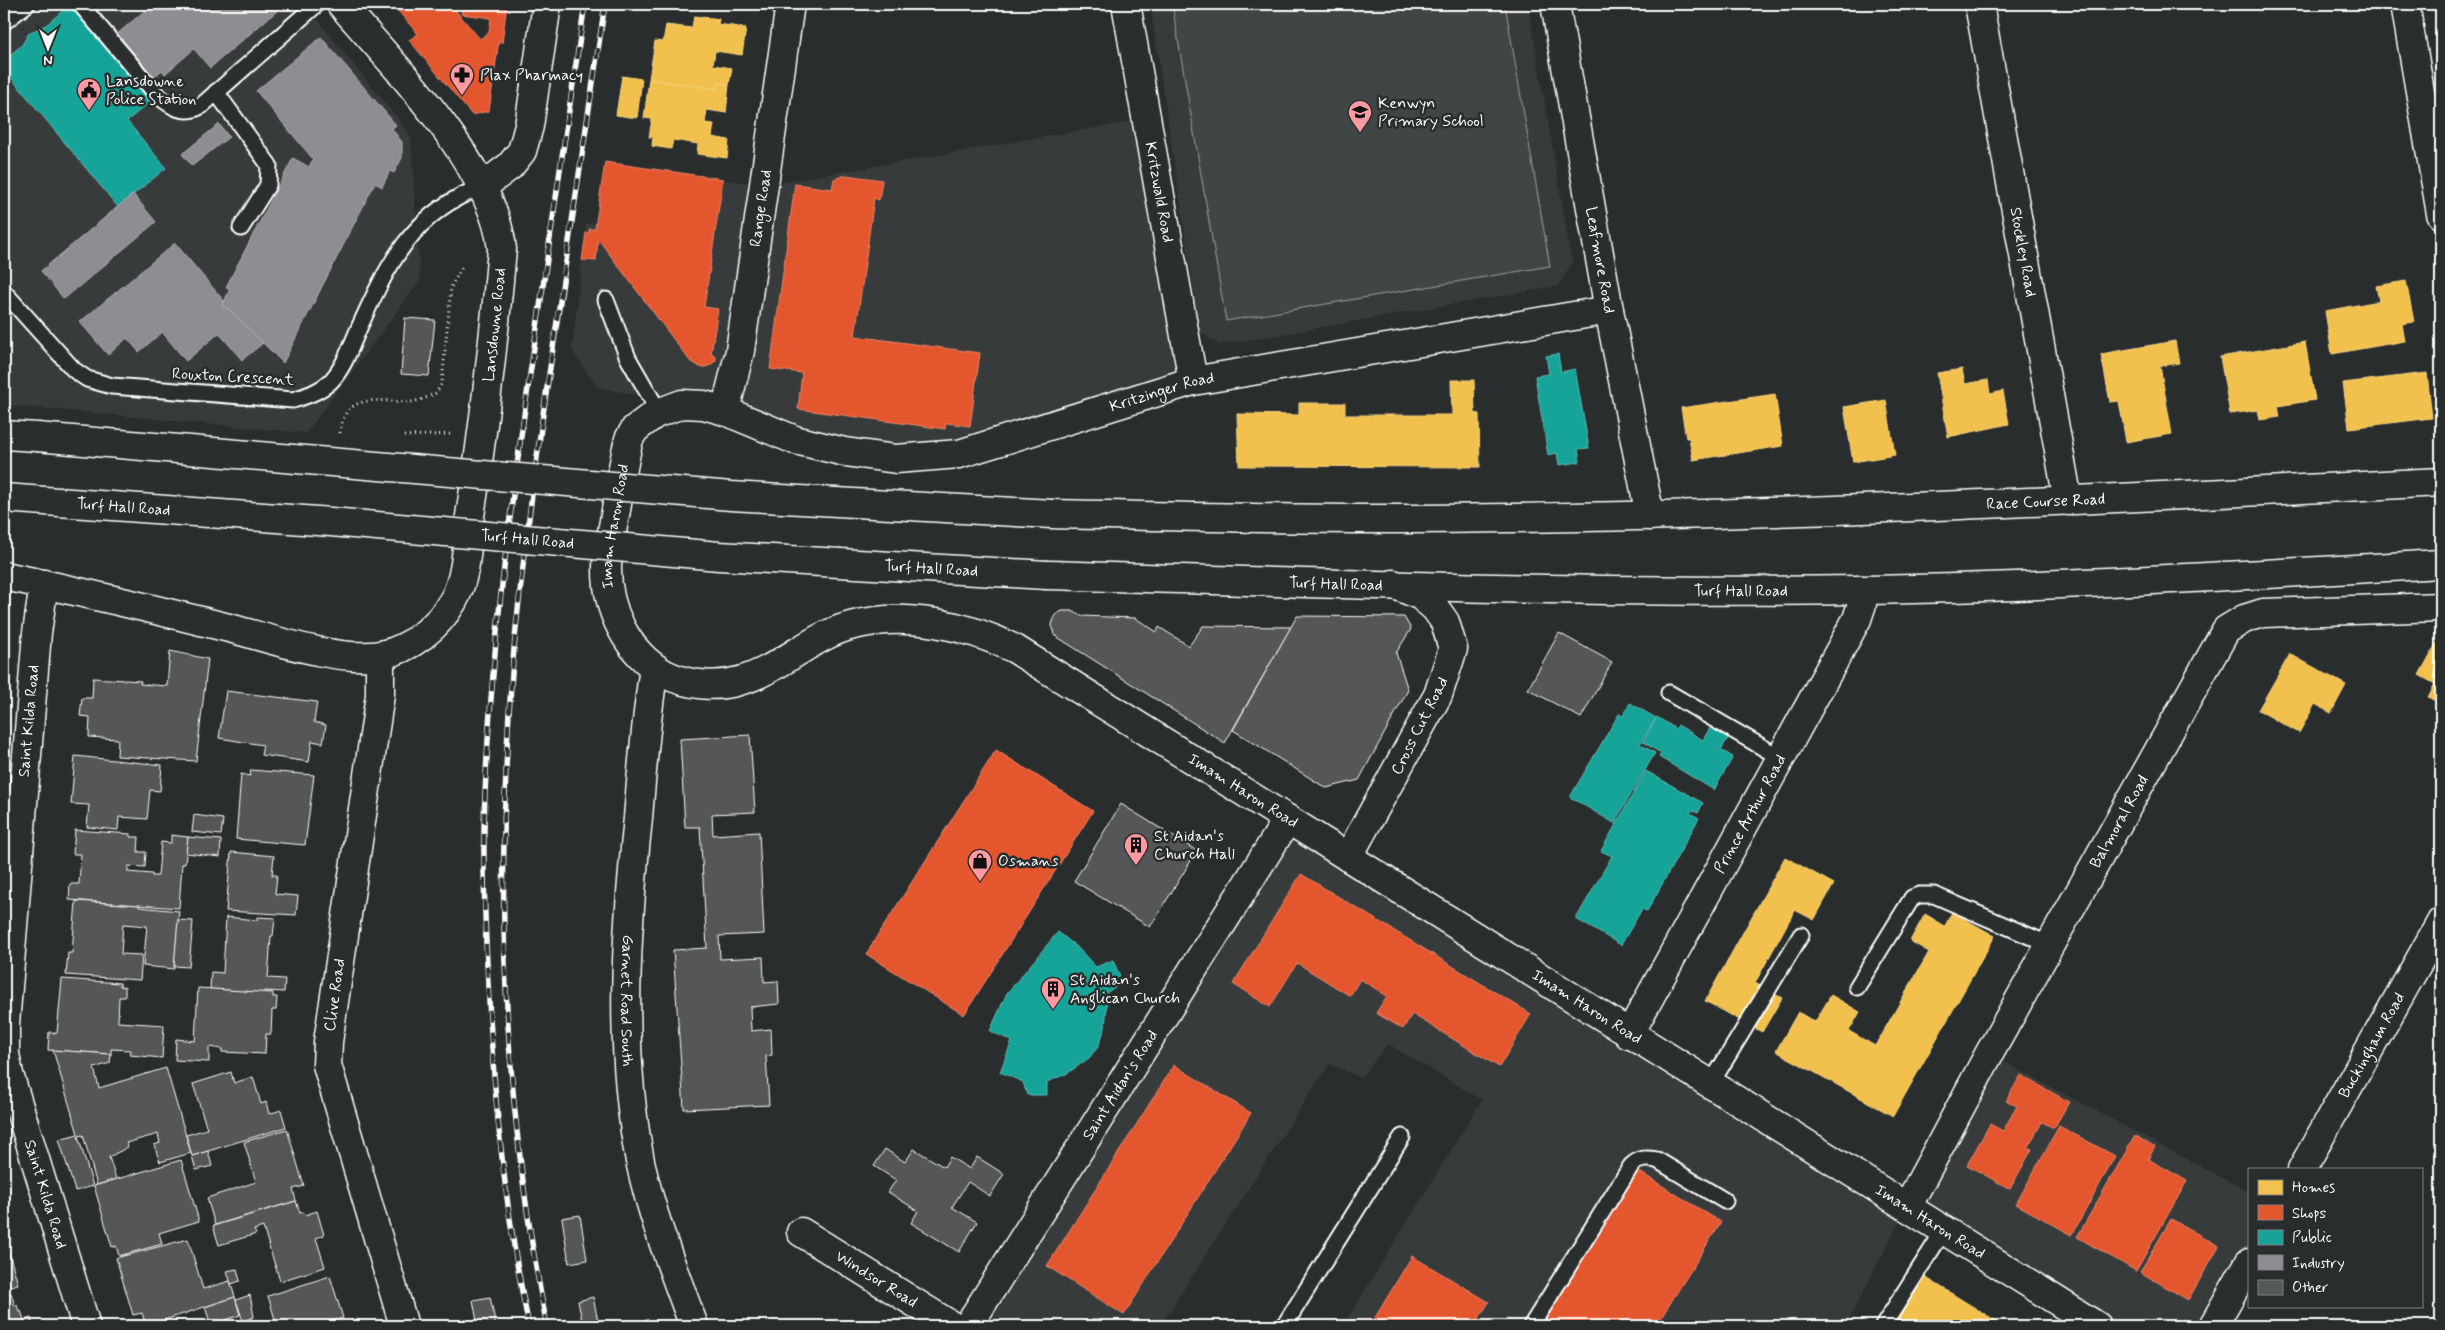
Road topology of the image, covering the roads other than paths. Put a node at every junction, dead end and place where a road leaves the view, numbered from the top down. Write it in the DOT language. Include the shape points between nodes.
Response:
graph roads {
  1 [pos="27,4"];
  2 [pos="80,4"];
  3 [pos="317,4"];
  4 [pos="341,4"];
  5 [pos="547,4"];
  6 [pos="790,4"];
  7 [pos="1126,4"];
  8 [pos="1555,4"];
  9 [pos="1979,4"];
  10 [pos="2404,4"];
  11 [pos="4,22"];
  12 [pos="216,92"];
  13 [pos="482,187"];
  14 [pos="2441,214"];
  15 [pos="241,228"];
  16 [pos="4,292"];
  17 [pos="606,300"];
  18 [pos="1609,310"];
  19 [pos="1194,381"];
  20 [pos="725,411"];
  21 [pos="660,412"];
  22 [pos="4,435"];
  23 [pos="2441,482"];
  24 [pos="4,498"];
  25 [pos="2068,501"];
  26 [pos="1650,516"];
  27 [pos="2441,564"];
  28 [pos="4,576"];
  29 [pos="44,584"];
  30 [pos="1393,584"];
  31 [pos="1861,590"];
  32 [pos="2441,607"];
  33 [pos="380,655"];
  34 [pos="654,668"];
  35 [pos="1669,693"];
  36 [pos="1781,758"];
  37 [pos="1288,819"];
  38 [pos="1348,857"];
  39 [pos="2441,922"];
  40 [pos="1801,935"];
  41 [pos="2050,945"];
  42 [pos="1856,987"];
  43 [pos="1629,1035"];
  44 [pos="1710,1085"];
  45 [pos="1402,1137"];
  46 [pos="2303,1168"];
  47 [pos="1725,1201"];
  48 [pos="1907,1207"];
  49 [pos="1944,1230"];
  50 [pos="801,1232"];
  51 [pos="2248,1265"];
  52 [pos="2089,1324"];
  53 [pos="86,1326"];
  54 [pos="404,1326"];
  55 [pos="694,1326"];
  56 [pos="952,1326"];
  57 [pos="968,1326"];
  58 [pos="1284,1326"];
  59 [pos="1531,1326"];
  60 [pos="1883,1326"];
  61 [pos="2213,1326"];
  1 -- 11 [label="lane"];
  2 -- 12 [label="lane" via="170,106 192,110"];
  3 -- 12 [label="lane"];
  4 -- 13 [label="street, Lansdowne Road" via="450,133"];
  5 -- 13 [label="street" via="529,126 522,151 510,166"];
  6 -- 20 [label="street, Range Road" via="740,351"];
  7 -- 19 [label="street, Kritzwald Road"];
  8 -- 18 [label="street, Leafmore Road"];
  9 -- 25 [label="street, Stockley Road"];
  10 -- 14 [label="street"];
  12 -- 15 [label="lane" via="269,165 268,185"];
  13 -- 16 [label="lane, Rouxton Crescent" via="440,208 411,236 380,282 334,378 315,393 292,400 112,386 86,379"];
  13 -- 33 [label="street, Lansdowne Road" via="500,230 502,249 483,433 462,574 454,601 428,631 400,649"];
  17 -- 21 [label="lane" via="628,358"];
  18 -- 19 [label="street, Kritzinger Road"];
  18 -- 26 [label="street, Leafmore Road"];
  19 -- 20 [label="street, Kritzinger Road" via="960,454 896,459 845,452 796,440"];
  20 -- 21 [label="street, Imam Haron Road" via="704,405 682,404"];
  21 -- 34 [label="street, Imam Haron Road" via="644,421 629,440 607,565 608,588 621,629"];
  22 -- 26 [label="street, bridge" via="731,496 1052,514 1373,519"];
  23 -- 25 [label="street, Race Course Road"];
  24 -- 30 [label="street, Turf Hall Road, bridge" via="331,522 719,556 1046,575"];
  25 -- 26 [label="street, Race Course Road"];
  27 -- 31 [label="street" via="2065,584"];
  28 -- 29 [label="street"];
  29 -- 33 [label="street" via="294,645 352,656"];
  29 -- 53 [label="street, Saint Kilda Road" via="37,633 4,1046 9,1074"];
  30 -- 31 [label="street, Turf Hall Road" via="1722,591"];
  30 -- 38 [label="street, Cross Cut Road" via="1421,596 1435,608 1451,636 1453,650 1438,695"];
  31 -- 36 [label="street, Prince Arthur Road" via="1862,604 1857,619"];
  32 -- 41 [label="street, Balmoral Road" via="2263,613 2244,618 2226,630"];
  33 -- 54 [label="street, Clive Road" via="380,695 327,1065"];
  34 -- 37 [label="street, Imam Haron Road" via="676,679 720,685 759,674 807,644 855,624 896,621 946,624 996,639 1016,649"];
  34 -- 55 [label="street, Garnet Road South" via="646,716 628,921 626,1041 634,1125 648,1194"];
  35 -- 36 [label="lane"];
  36 -- 43 [label="street, Prince Arthur Road"];
  37 -- 38 [label="street, Imam Haron Road"];
  37 -- 57 [label="street, Saint Aidan's Road"];
  38 -- 43 [label="street, Imam Haron Road"];
  39 -- 46 [label="street, Buckingham Road"];
  40 -- 44 [label="lane"];
  41 -- 42 [label="lane" via="1934,895 1919,895 1912,898"];
  41 -- 48 [label="street, Balmoral Road"];
  43 -- 44 [label="street, Imam Haron Road"];
  44 -- 48 [label="street, Imam Haron Road"];
  45 -- 58 [label="lane"];
  47 -- 59 [label="lane" via="1657,1160 1636,1161"];
  48 -- 49 [label="street, Imam Haron Road"];
  49 -- 52 [label="street, Imam Haron Road"];
  49 -- 60 [label="lane"];
  50 -- 56 [label="street, Windsor Road"];
  51 -- 61 [label="street"];
}
